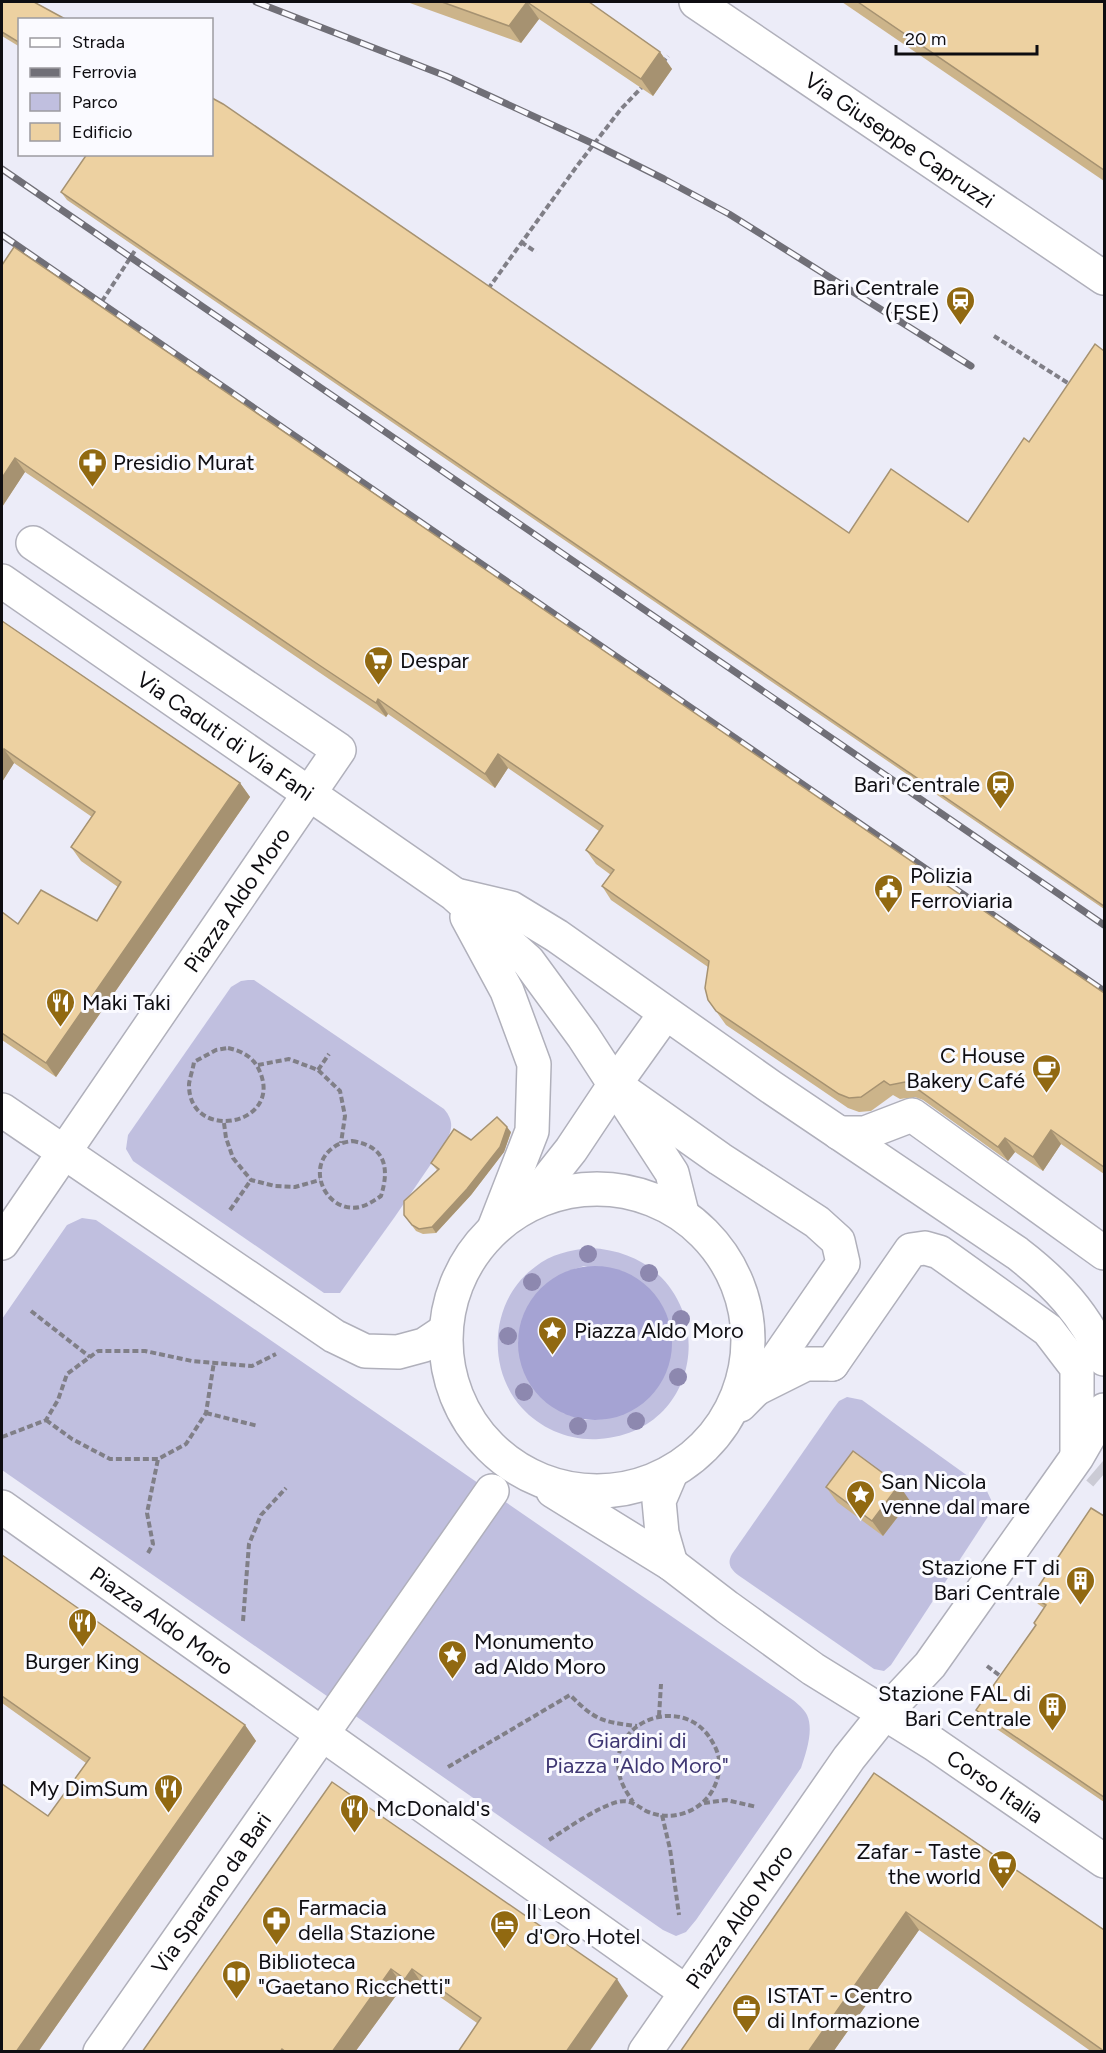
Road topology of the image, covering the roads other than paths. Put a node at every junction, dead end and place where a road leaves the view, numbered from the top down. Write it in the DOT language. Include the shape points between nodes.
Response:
graph roads {
  1 [pos="696,2"];
  2 [pos="1104,278"];
  3 [pos="33,543"];
  4 [pos="2,581"];
  5 [pos="310,794"];
  6 [pos="454,894"];
  7 [pos="665,1014"];
  8 [pos="615,1084"];
  9 [pos="2,1110"];
  10 [pos="839,1133"];
  11 [pos="63,1153"];
  12 [pos="529,1203"];
  13 [pos="682,1214"];
  14 [pos="495,1226"];
  15 [pos="2,1243"];
  16 [pos="1104,1253"];
  17 [pos="445,1331"];
  18 [pos="793,1337"];
  19 [pos="1104,1359"];
  20 [pos="839,1369"];
  21 [pos="757,1388"];
  22 [pos="1104,1410"];
  23 [pos="727,1418"];
  24 [pos="1087,1462"];
  25 [pos="511,1465"];
  26 [pos="671,1473"];
  27 [pos="492,1491"];
  28 [pos="2,1507"];
  29 [pos="671,1564"];
  30 [pos="885,1713"];
  31 [pos="322,1734"];
  32 [pos="1104,1861"];
  33 [pos="686,1992"];
  34 [pos="100,2052"];
  35 [pos="645,2052"];
  1 -- 2 [label="street, Via Giuseppe Capruzzi"];
  3 -- 5 [label="street, Via Caduti di Via Fani" via="339,750"];
  4 -- 5 [label="street, Via Caduti di Via Fani"];
  5 -- 6 [label="street"];
  5 -- 11 [label="street, Piazza Aldo Moro"];
  6 -- 7 [label="street" via="511,908 557,936"];
  6 -- 8 [label="street" via="528,961"];
  6 -- 14 [label="street" via="507,991 534,1064 532,1131"];
  7 -- 8 [label="street"];
  7 -- 10 [label="street"];
  8 -- 12 [label="street"];
  8 -- 13 [label="street" via="672,1173"];
  8 -- 18 [label="street" via="817,1222 838,1241 843,1263"];
  9 -- 11 [label="street"];
  10 -- 16 [label="street" via="865,1133 912,1115"];
  10 -- 19 [label="street" via="1042,1272 1094,1335"];
  11 -- 15 [label="street, Piazza Aldo Moro"];
  11 -- 17 [label="street" via="334,1336 365,1351 398,1352 424,1345"];
  12 -- 13 [label="street" via="567,1190 607,1188 647,1196"];
  12 -- 14 [label="street"];
  13 -- 23 [label="street" via="717,1245 739,1285 749,1330 745,1376"];
  14 -- 17 [label="street" via="469,1257 453,1292"];
  17 -- 25 [label="street" via="448,1371 462,1408 475,1430"];
  18 -- 20 [label="street"];
  18 -- 21 [label="street"];
  20 -- 21 [label="street" via="806,1364"];
  20 -- 24 [label="street" via="911,1250 939,1252 1048,1330 1077,1368"];
  21 -- 23 [label="street"];
  22 -- 24 [label="street, Piazza Aldo Moro"];
  23 -- 26 [label="street" via="703,1449"];
  24 -- 30 [label="street, Piazza Aldo Moro" via="930,1665"];
  25 -- 26 [label="street" via="540,1480 573,1490 607,1492"];
  25 -- 29 [label="street"];
  26 -- 29 [label="street" via="659,1501 662,1533"];
  27 -- 31 [label="street"];
  28 -- 31 [label="street, Piazza Aldo Moro"];
  29 -- 30 [label="street" via="813,1669"];
  30 -- 32 [label="street, Corso Italia"];
  30 -- 33 [label="street, Piazza Aldo Moro" via="849,1758"];
  31 -- 33 [label="street, Piazza Aldo Moro"];
  31 -- 34 [label="street, Via Sparano da Bari"];
  33 -- 35 [label="street"];
}
